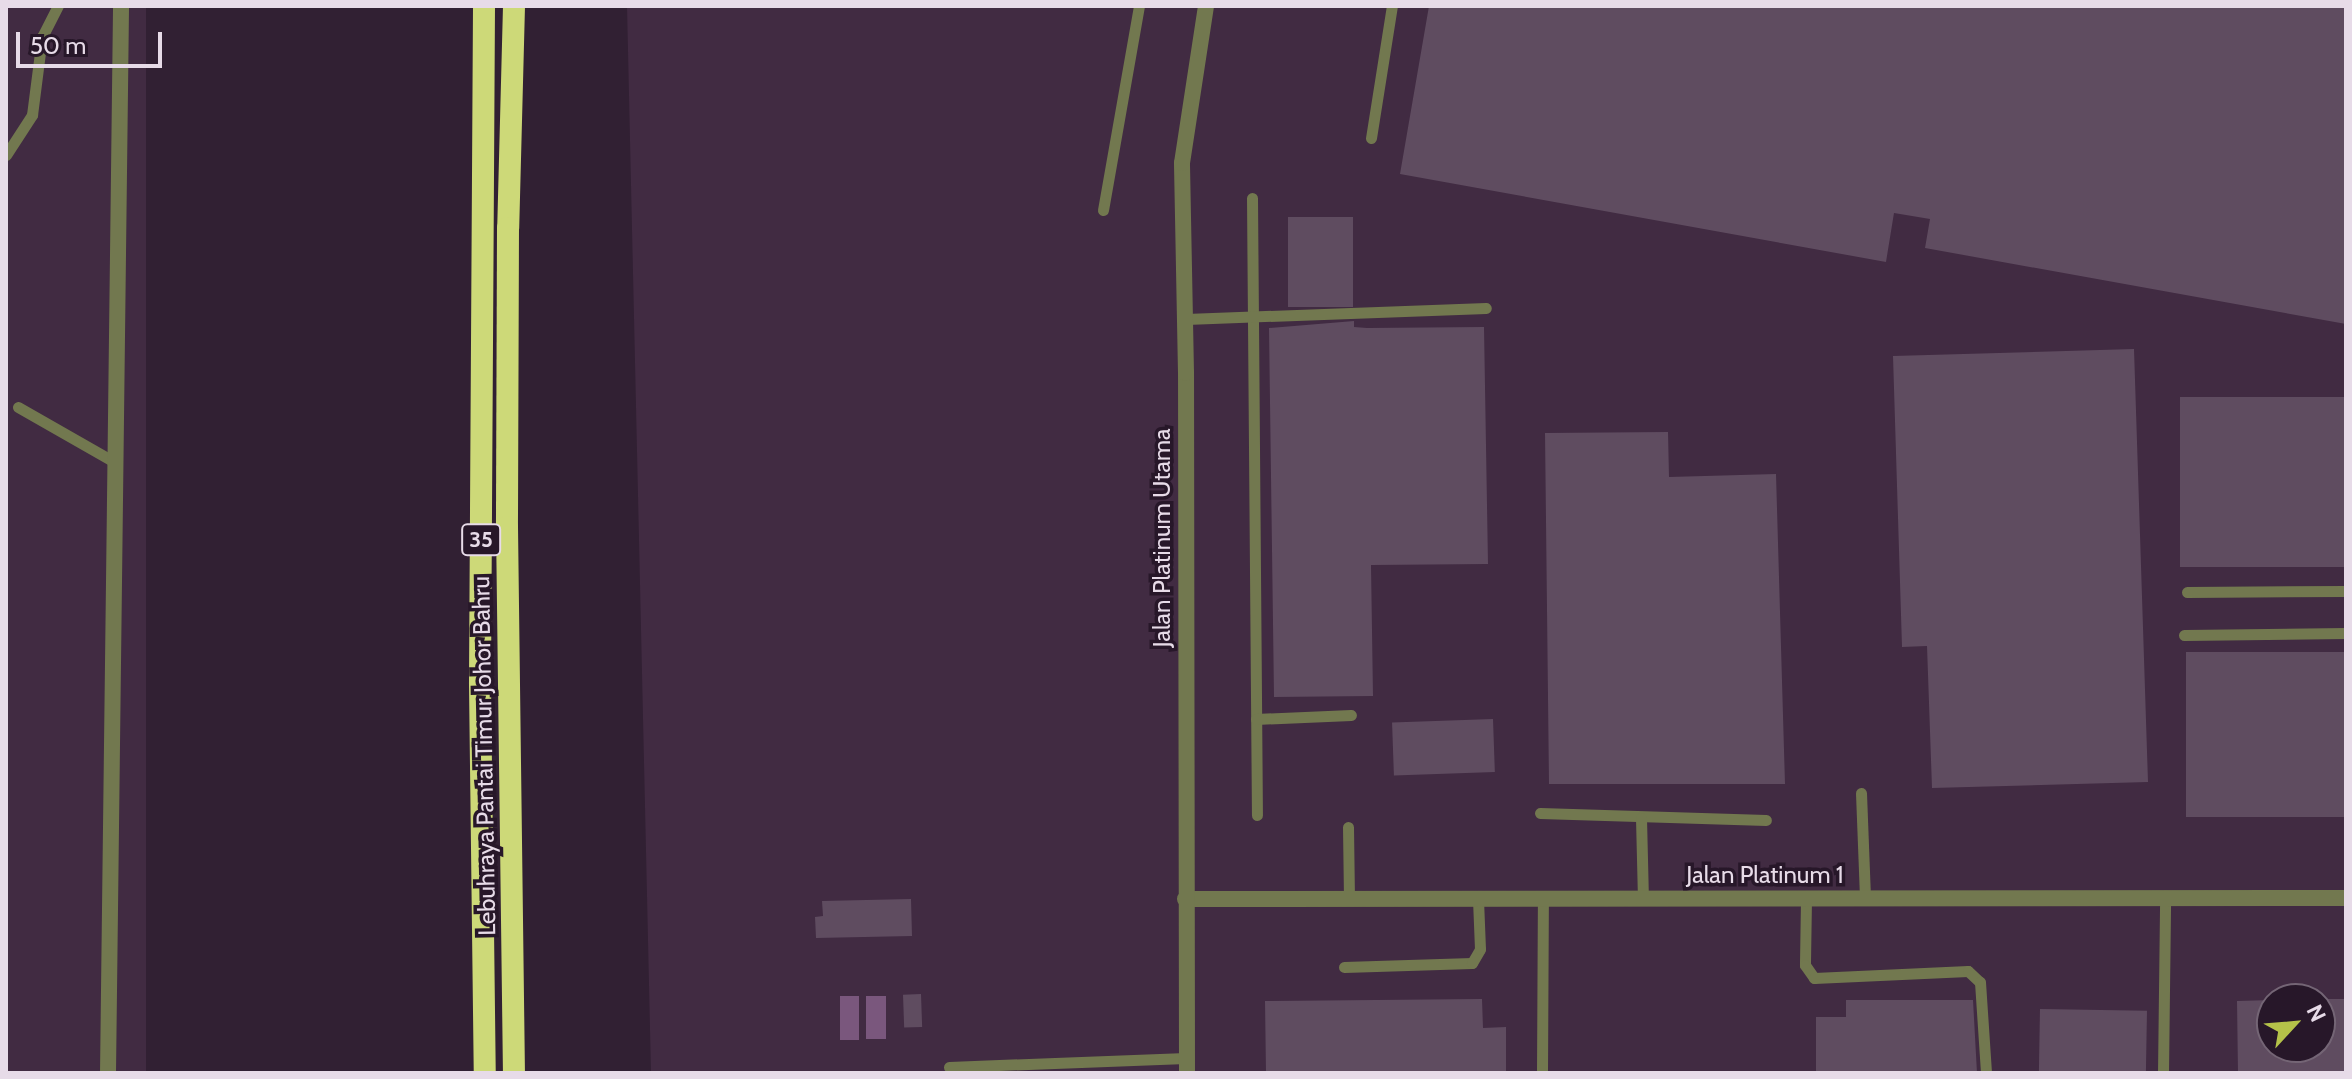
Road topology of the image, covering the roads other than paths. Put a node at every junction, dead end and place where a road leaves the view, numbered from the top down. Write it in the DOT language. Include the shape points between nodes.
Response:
graph roads {
  1 [pos="58,6"];
  2 [pos="121,6"];
  3 [pos="484,6"];
  4 [pos="514,6"];
  5 [pos="1139,6"];
  6 [pos="1206,6"];
  7 [pos="1392,6"];
  8 [pos="1371,138"];
  9 [pos="6,155"];
  10 [pos="1252,198"];
  11 [pos="1103,210"];
  12 [pos="1486,308"];
  13 [pos="1252,317"];
  14 [pos="1186,319"];
  15 [pos="18,407"];
  16 [pos="116,463"];
  17 [pos="2346,591"];
  18 [pos="2187,592"];
  19 [pos="2346,633"];
  20 [pos="2184,635"];
  21 [pos="1351,715"];
  22 [pos="1256,719"];
  23 [pos="1861,793"];
  24 [pos="1540,813"];
  25 [pos="1257,815"];
  26 [pos="1641,818"];
  27 [pos="1766,820"];
  28 [pos="1348,827"];
  29 [pos="2165,898"];
  30 [pos="2346,898"];
  31 [pos="1185,899"];
  32 [pos="1349,899"];
  33 [pos="1478,899"];
  34 [pos="1543,899"];
  35 [pos="1643,899"];
  36 [pos="1806,899"];
  37 [pos="1865,899"];
  38 [pos="1344,967"];
  39 [pos="1186,1066"];
  40 [pos="949,1067"];
  41 [pos="108,1073"];
  42 [pos="485,1073"];
  43 [pos="514,1073"];
  44 [pos="1542,1073"];
  45 [pos="1986,1073"];
  46 [pos="2163,1073"];
  1 -- 9 [label="lane" via="42,37 32,115"];
  2 -- 16 [label="street"];
  3 -- 42 [label="highway, Lebuhraya Pantai Timur Johor Bahru / 35" via="480,684"];
  4 -- 43 [label="highway, Lebuhraya Pantai Timur Johor Bahru / 35" via="507,527"];
  5 -- 11 [label="lane"];
  6 -- 14 [label="street, Jalan Platinum Utama" via="1182,163"];
  7 -- 8 [label="lane"];
  10 -- 13 [label="lane"];
  12 -- 13 [label="lane"];
  13 -- 14 [label="lane"];
  13 -- 22 [label="lane"];
  14 -- 31 [label="street, Jalan Platinum Utama"];
  15 -- 16 [label="lane"];
  16 -- 41 [label="street"];
  17 -- 18 [label="lane"];
  19 -- 20 [label="lane"];
  21 -- 22 [label="lane"];
  22 -- 25 [label="lane"];
  23 -- 37 [label="lane"];
  24 -- 26 [label="lane"];
  26 -- 27 [label="lane"];
  26 -- 35 [label="lane"];
  28 -- 32 [label="lane"];
  29 -- 30 [label="street, Jalan Platinum 1"];
  29 -- 37 [label="street, Jalan Platinum 1"];
  29 -- 46 [label="lane"];
  31 -- 32 [label="street, Jalan Platinum 1"];
  31 -- 39 [label="street, Jalan Platinum Utama"];
  32 -- 33 [label="street, Jalan Platinum 1"];
  33 -- 34 [label="street, Jalan Platinum 1"];
  33 -- 38 [label="lane" via="1480,949 1472,963"];
  34 -- 35 [label="street, Jalan Platinum 1"];
  34 -- 44 [label="lane"];
  35 -- 36 [label="street, Jalan Platinum 1"];
  36 -- 37 [label="street, Jalan Platinum 1"];
  36 -- 45 [label="lane" via="1805,965 1814,978 1968,971 1980,982"];
  39 -- 40 [label="lane"];
}
